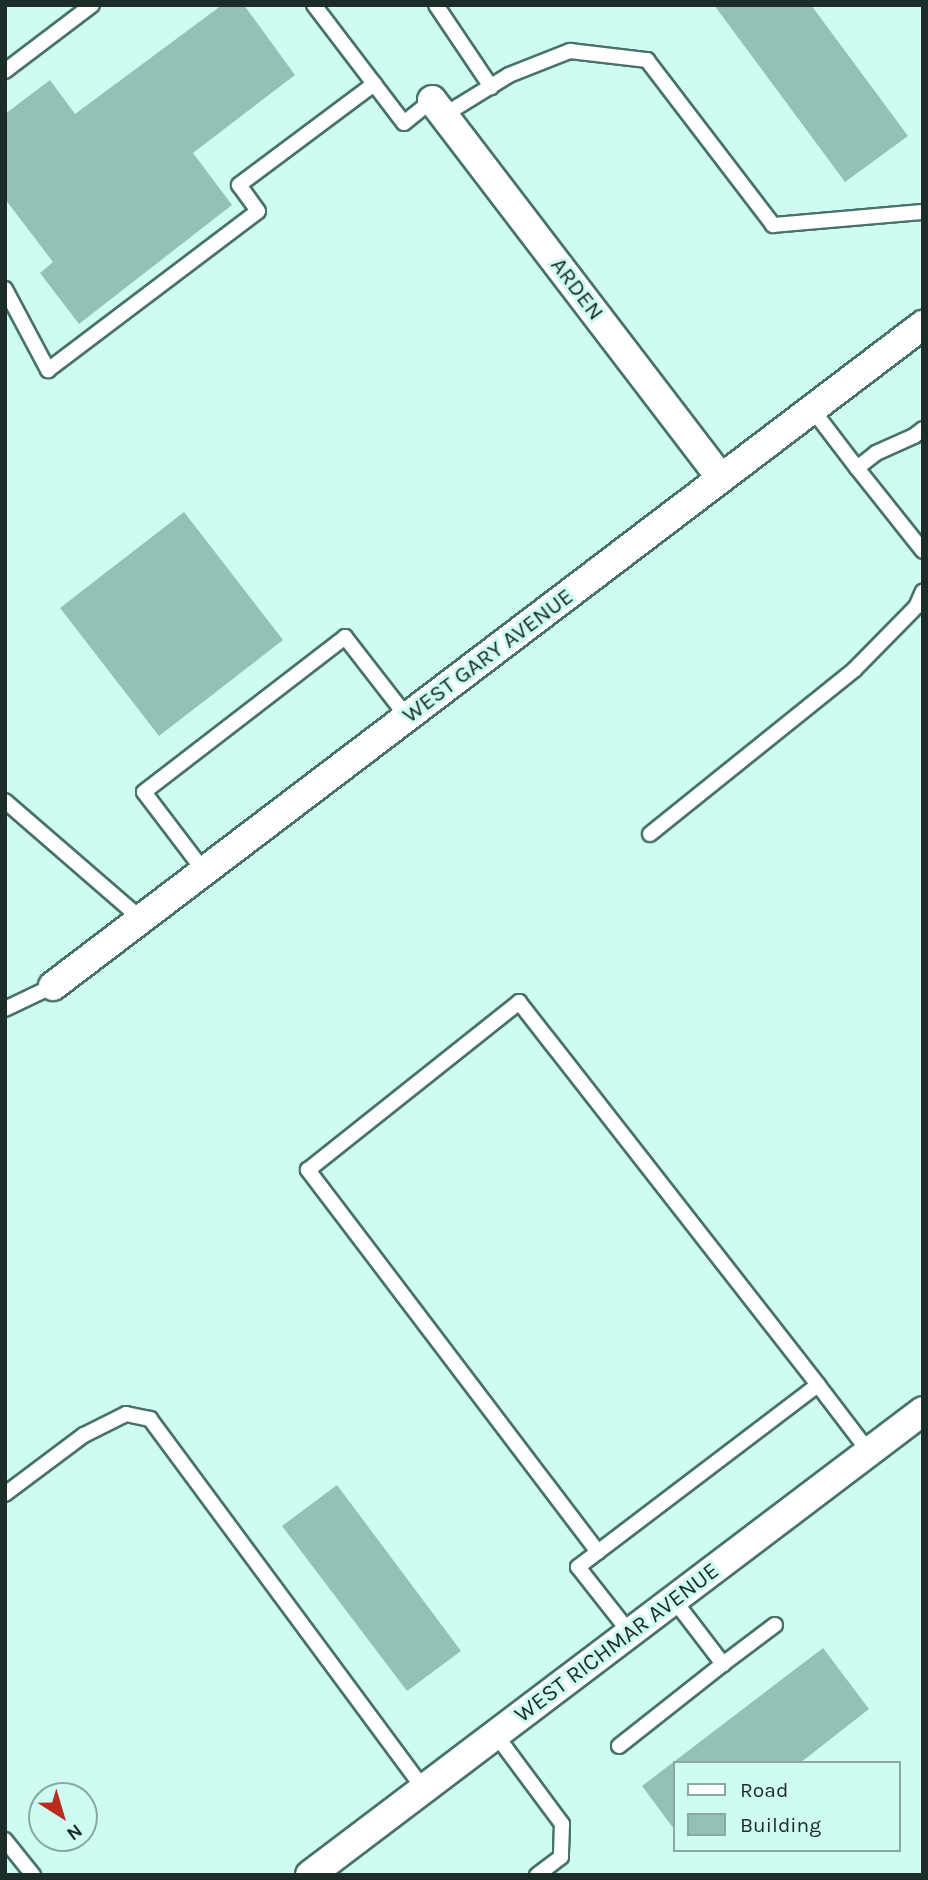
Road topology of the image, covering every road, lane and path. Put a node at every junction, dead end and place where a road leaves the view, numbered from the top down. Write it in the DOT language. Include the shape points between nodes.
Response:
graph roads {
  1 [pos="92,5"];
  2 [pos="314,5"];
  3 [pos="436,5"];
  4 [pos="5,71"];
  5 [pos="374,84"];
  6 [pos="491,87"];
  7 [pos="438,108"];
  8 [pos="923,212"];
  9 [pos="5,289"];
  10 [pos="923,325"];
  11 [pos="812,409"];
  12 [pos="923,429"];
  13 [pos="857,468"];
  14 [pos="721,478"];
  15 [pos="923,551"];
  16 [pos="923,591"];
  17 [pos="407,717"];
  18 [pos="5,801"];
  19 [pos="650,834"];
  20 [pos="204,871"];
  21 [pos="141,919"];
  22 [pos="53,986"];
  23 [pos="5,1009"];
  24 [pos="818,1385"];
  25 [pos="923,1411"];
  26 [pos="869,1452"];
  27 [pos="5,1494"];
  28 [pos="598,1552"];
  29 [pos="674,1600"];
  30 [pos="775,1625"];
  31 [pos="630,1633"];
  32 [pos="723,1664"];
  33 [pos="496,1735"];
  34 [pos="619,1746"];
  35 [pos="424,1788"];
  36 [pos="5,1840"];
  37 [pos="33,1875"];
  38 [pos="310,1875"];
  39 [pos="537,1875"];
  1 -- 4 [label="lane"];
  2 -- 5 [label="lane"];
  3 -- 6 [label="lane"];
  5 -- 7 [label="lane" via="404,123"];
  5 -- 9 [label="lane" via="239,186 258,211 48,370"];
  6 -- 7 [label="lane"];
  6 -- 8 [label="lane" via="570,51 647,60 773,225"];
  7 -- 14 [label="street, ARDEN"];
  10 -- 11 [label="street, WEST GARY AVENUE"];
  11 -- 13 [label="lane"];
  11 -- 14 [label="street, WEST GARY AVENUE"];
  12 -- 13 [label="lane"];
  13 -- 15 [label="lane"];
  14 -- 17 [label="street, WEST GARY AVENUE"];
  16 -- 19 [label="lane" via="916,607 854,670"];
  17 -- 20 [label="street, WEST GARY AVENUE"];
  17 -- 20 [label="lane" via="345,636 144,792"];
  18 -- 21 [label="lane"];
  20 -- 21 [label="street, WEST GARY AVENUE"];
  21 -- 22 [label="street, WEST GARY AVENUE"];
  22 -- 23 [label="lane"];
  24 -- 26 [label="lane"];
  24 -- 28 [label="lane"];
  24 -- 28 [label="lane" via="519,1002 308,1170"];
  25 -- 26 [label="street, WEST RICHMAR AVENUE"];
  26 -- 29 [label="street, WEST RICHMAR AVENUE"];
  27 -- 35 [label="lane" via="84,1435 126,1414 150,1419"];
  28 -- 31 [label="lane" via="578,1567"];
  29 -- 31 [label="street, WEST RICHMAR AVENUE"];
  29 -- 32 [label="lane"];
  30 -- 32 [label="lane"];
  31 -- 33 [label="street, WEST RICHMAR AVENUE"];
  32 -- 34 [label="lane"];
  33 -- 35 [label="street, WEST RICHMAR AVENUE"];
  33 -- 39 [label="lane" via="562,1824 561,1857"];
  35 -- 38 [label="street, WEST RICHMAR AVENUE"];
  36 -- 37 [label="lane"];
}
